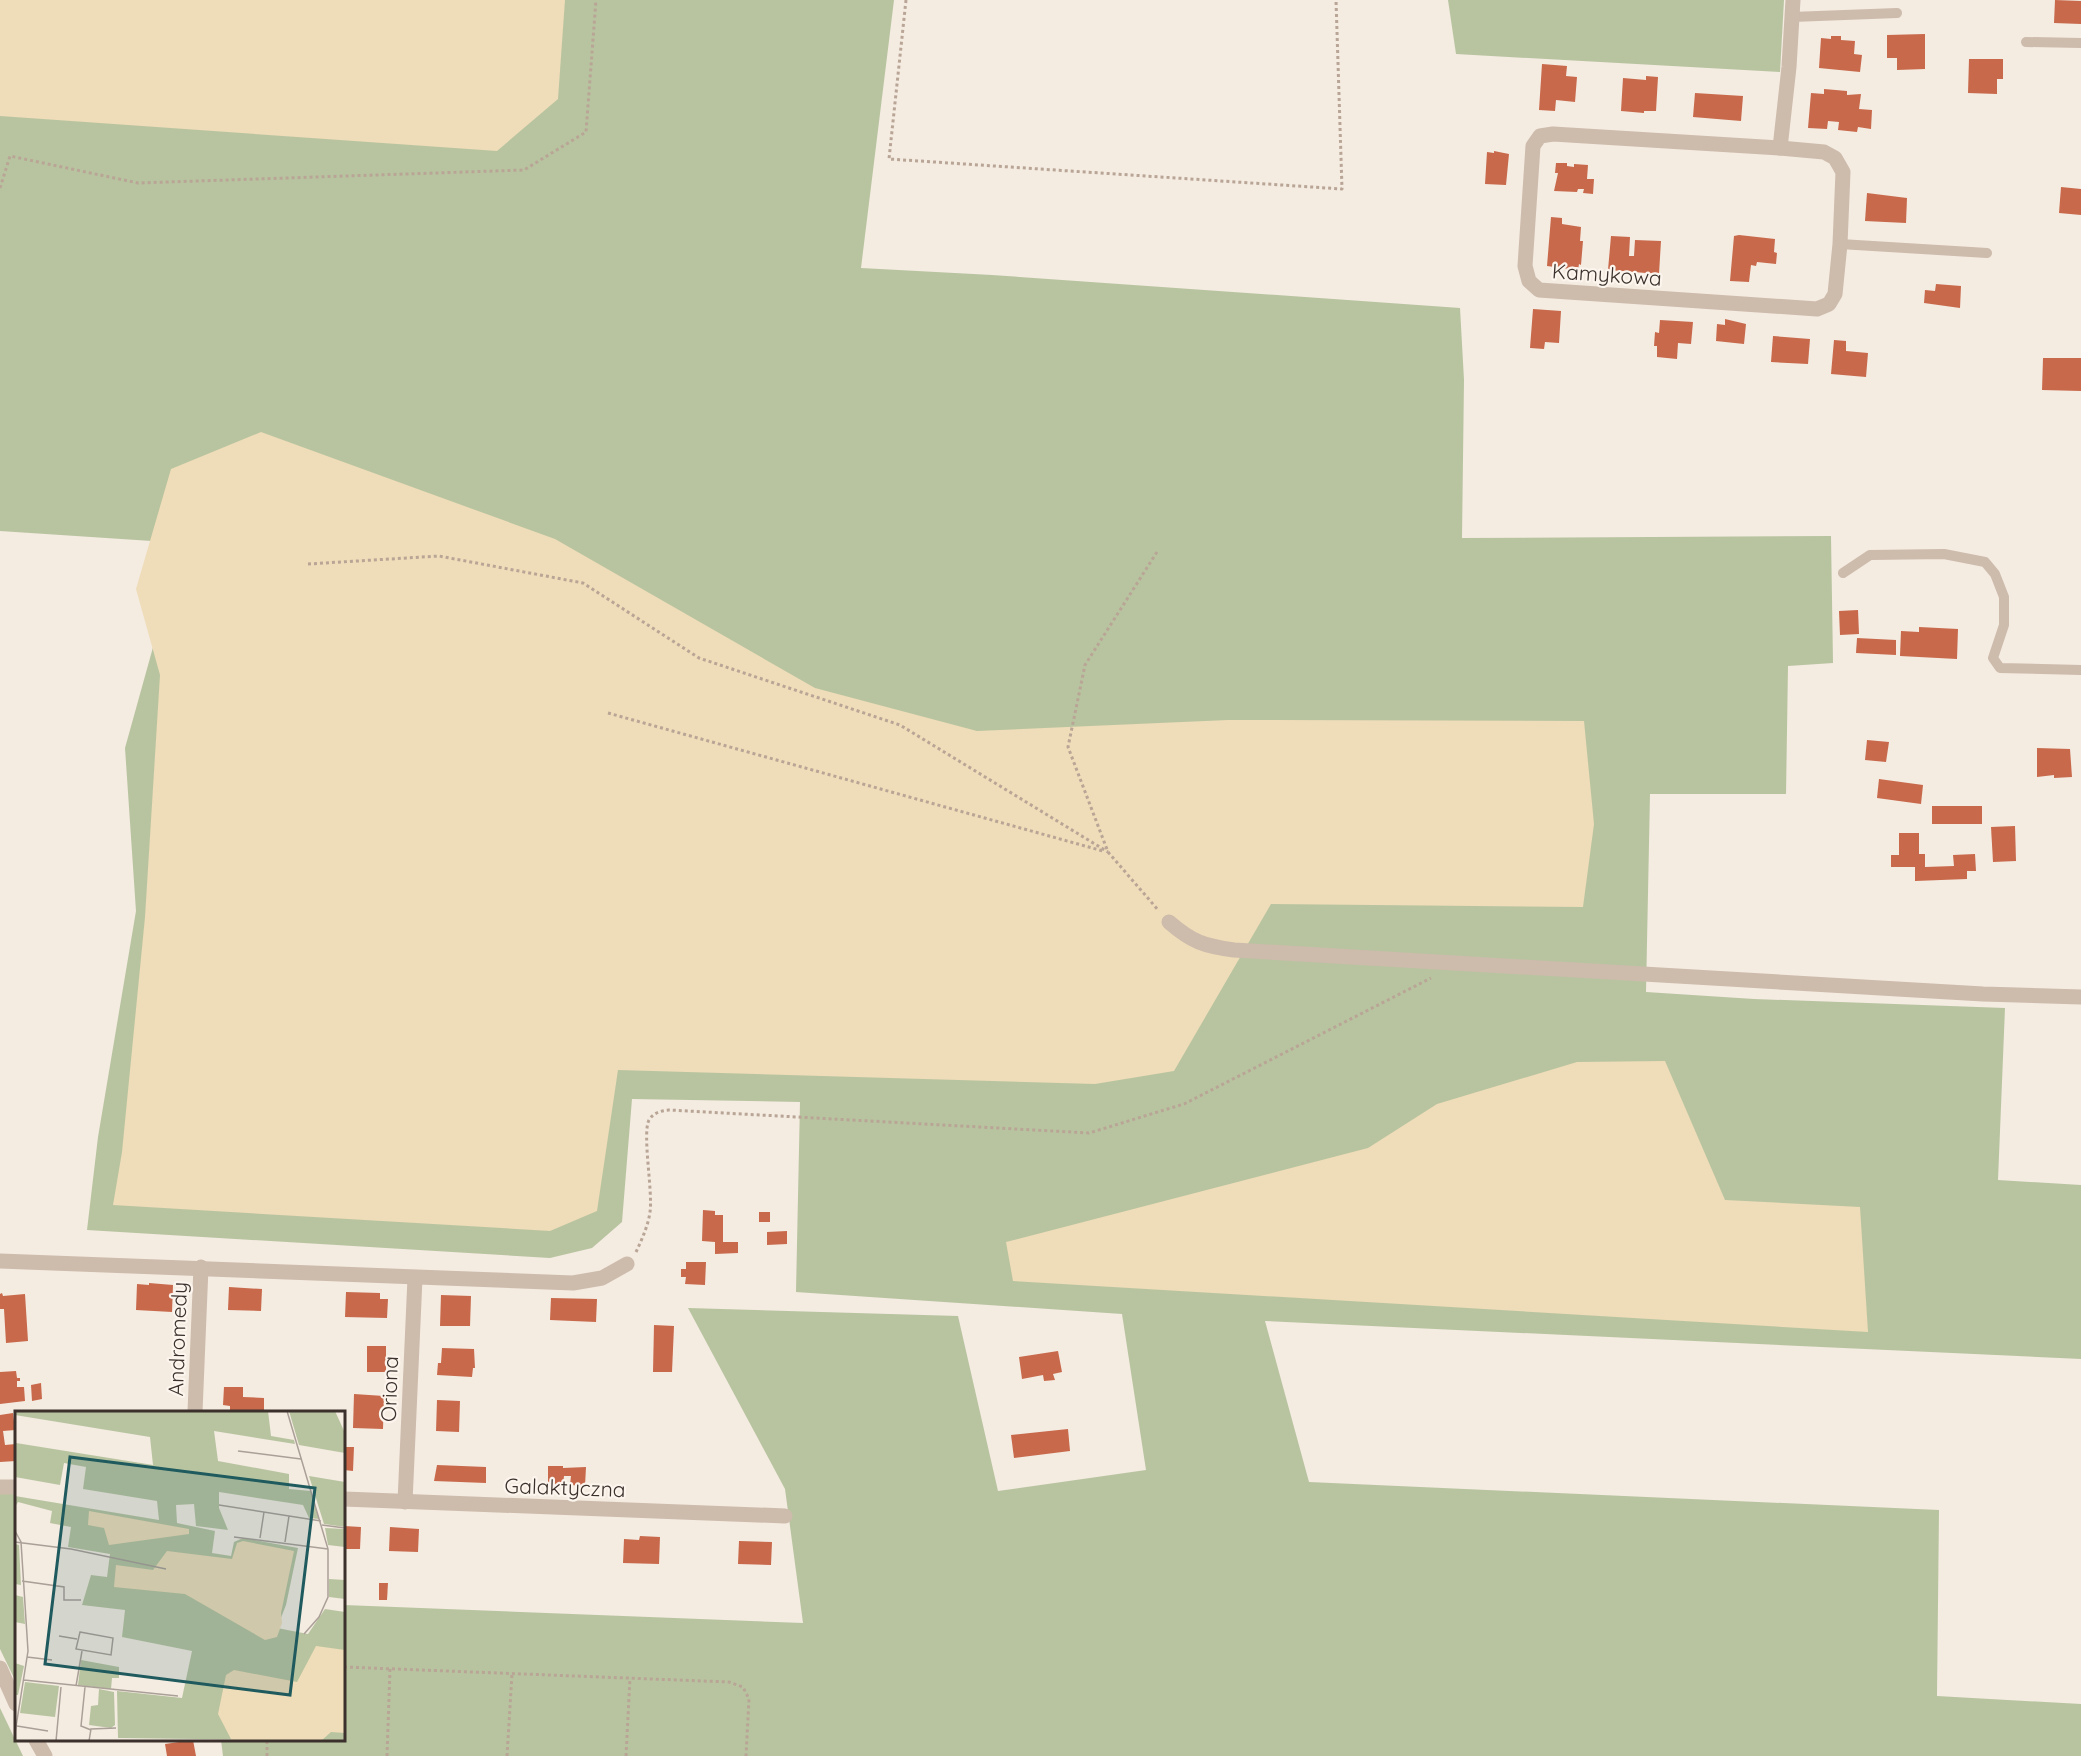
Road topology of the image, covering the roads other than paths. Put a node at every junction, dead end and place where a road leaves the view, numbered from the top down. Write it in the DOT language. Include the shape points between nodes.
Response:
graph roads {
  1 [pos="1793,0"];
  2 [pos="1897,13"];
  3 [pos="1792,17"];
  4 [pos="2026,42"];
  5 [pos="2081,44"];
  6 [pos="1780,148"];
  7 [pos="1840,244"];
  8 [pos="1987,253"];
  9 [pos="1843,573"];
  10 [pos="2081,670"];
  11 [pos="1168,922"];
  12 [pos="2081,998"];
  13 [pos="631,1258"];
  14 [pos="0,1261"];
  15 [pos="201,1267"];
  16 [pos="415,1278"];
  17 [pos="195,1411"];
  18 [pos="345,1500"];
  19 [pos="405,1502"];
  20 [pos="785,1516"];
  21 [pos="0,1668"];
  22 [pos="15,1702"];
  23 [pos="37,1741"];
  24 [pos="45,1756"];
  1 -- 3 [label="street"];
  2 -- 3 [label="lane"];
  3 -- 6 [label="street"];
  4 -- 5 [label="lane"];
  6 -- 7 [label="street, Kamykowa" via="1824,152 1835,158 1843,172"];
  6 -- 7 [label="street, Kamykowa" via="1540,136 1533,146 1525,266 1529,282 1539,290 1817,309 1829,304 1835,294"];
  7 -- 8 [label="lane"];
  9 -- 10 [label="lane" via="1870,555 1944,554 1985,562 1995,574 2004,597 2004,625 1993,658 2000,668"];
  11 -- 12 [label="street" via="1206,946 1234,950"];
  13 -- 16 [label="street" via="602,1278 573,1283"];
  14 -- 15 [label="street"];
  15 -- 16 [label="street"];
  15 -- 17 [label="street, Andromedy"];
  16 -- 19 [label="street, Oriona"];
  18 -- 19 [label="street, Galaktyczna"];
  19 -- 20 [label="street, Galaktyczna"];
  21 -- 22 [label="street"];
  23 -- 24 [label="street"];
}
